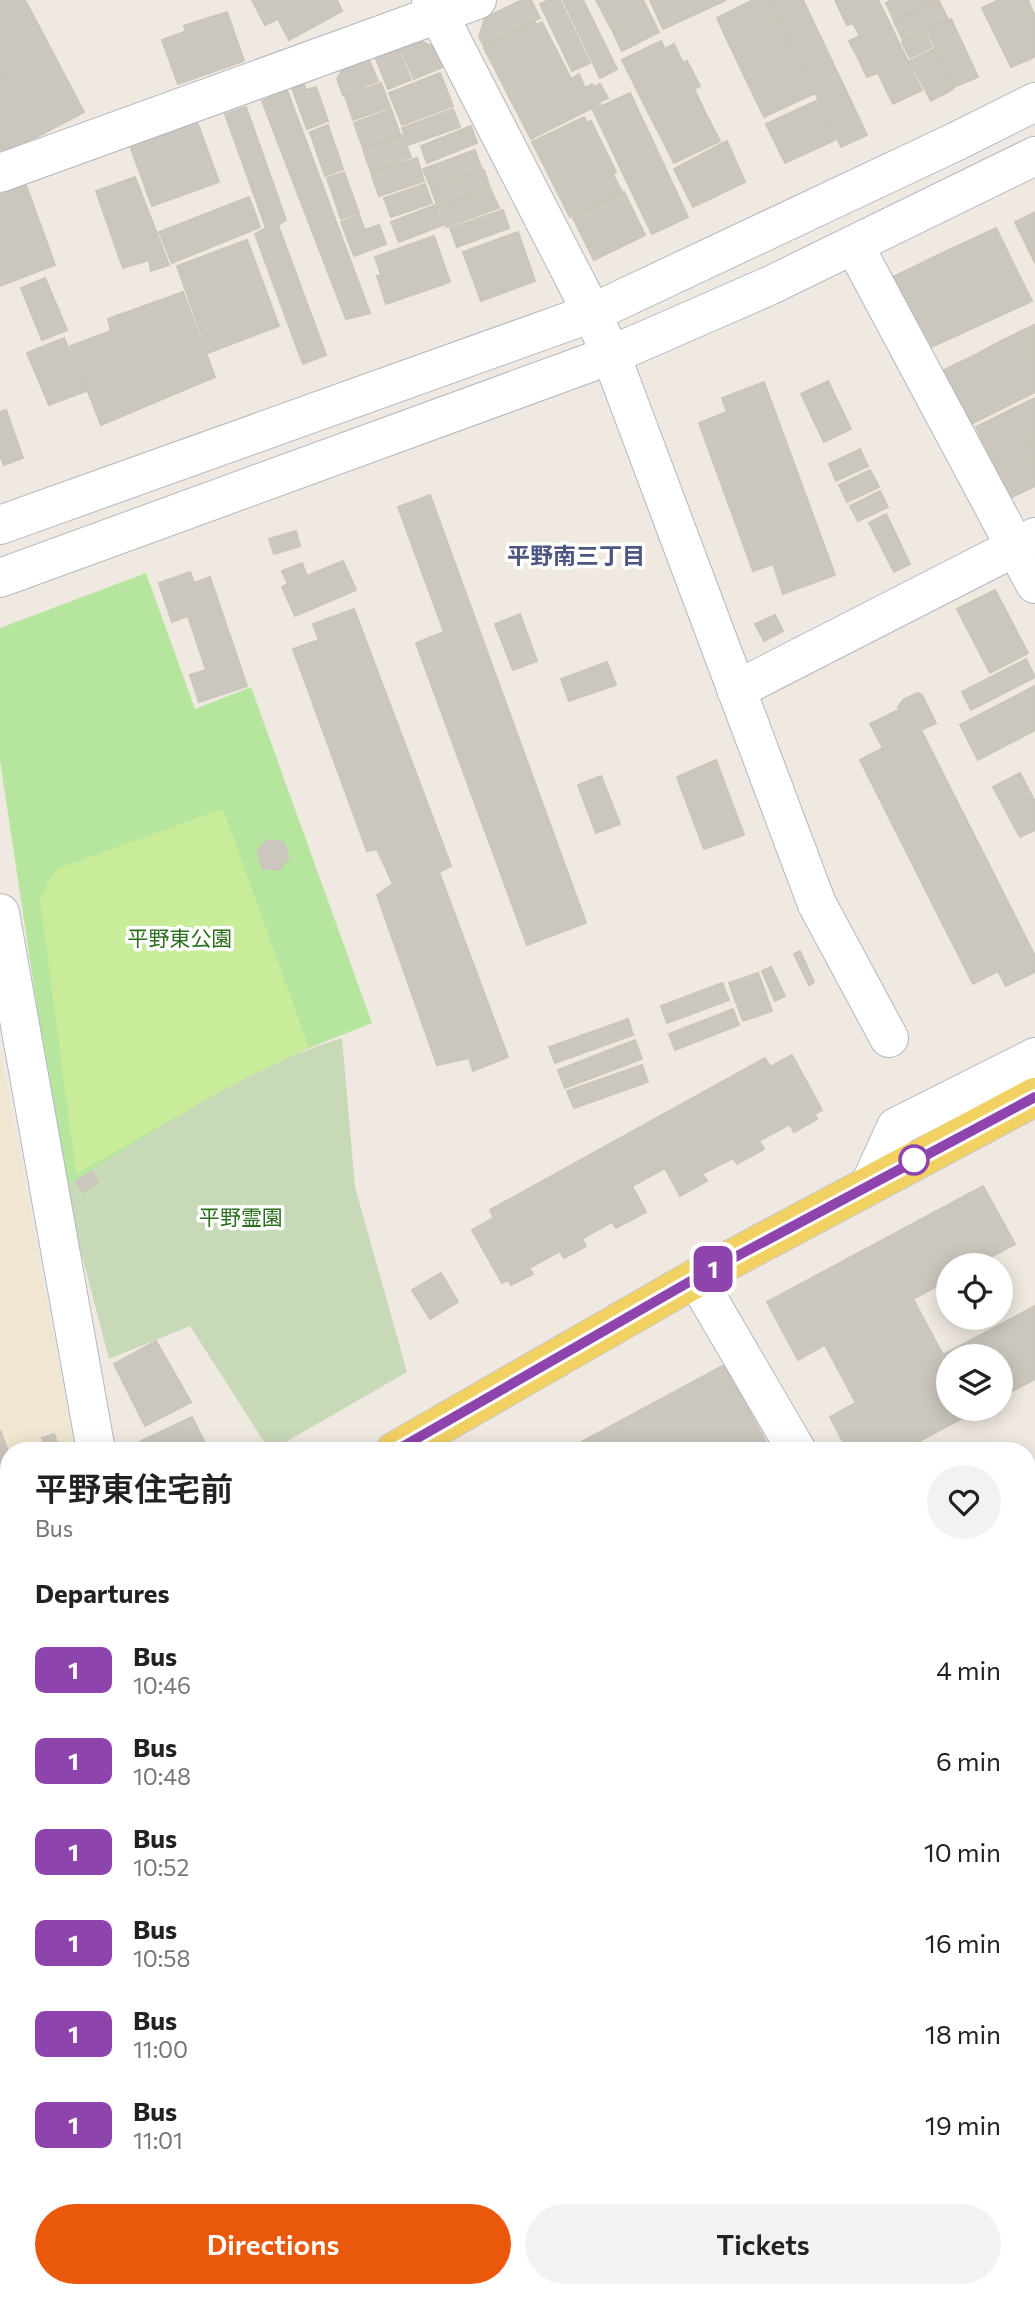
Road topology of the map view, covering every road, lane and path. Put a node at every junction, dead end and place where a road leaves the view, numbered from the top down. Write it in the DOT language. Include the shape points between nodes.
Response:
graph roads {
  1 [pos="477,0"];
  2 [pos="434,6"];
  3 [pos="1035,102"];
  4 [pos="1035,156"];
  5 [pos="0,173"];
  6 [pos="854,245"];
  7 [pos="592,313"];
  8 [pos="611,355"];
  9 [pos="0,525"];
  10 [pos="1026,542"];
  11 [pos="0,578"];
  12 [pos="1035,584"];
  13 [pos="736,690"];
  14 [pos="1,929"];
  15 [pos="889,1038"];
  16 [pos="1035,1057"];
  17 [pos="1035,1097"];
  18 [pos="870,1184"];
  19 [pos="696,1278"];
  20 [pos="94,1442"];
  21 [pos="411,1442"];
  22 [pos="792,1442"];
  1 -- 2 [label="street"];
  2 -- 5 [label="street"];
  2 -- 7 [label="street"];
  3 -- 7 [label="street"];
  4 -- 6 [label="street"];
  6 -- 8 [label="street"];
  6 -- 10 [label="street"];
  7 -- 8 [label="street"];
  7 -- 9 [label="street"];
  8 -- 11 [label="street"];
  8 -- 13 [label="street"];
  10 -- 12 [label="street"];
  10 -- 13 [label="street"];
  13 -- 15 [label="street" via="817,904"];
  14 -- 20 [label="street"];
  16 -- 18 [label="street" via="896,1127"];
  17 -- 18 [label="main road"];
  18 -- 19 [label="main road"];
  19 -- 21 [label="main road"];
  19 -- 22 [label="street"];
}
